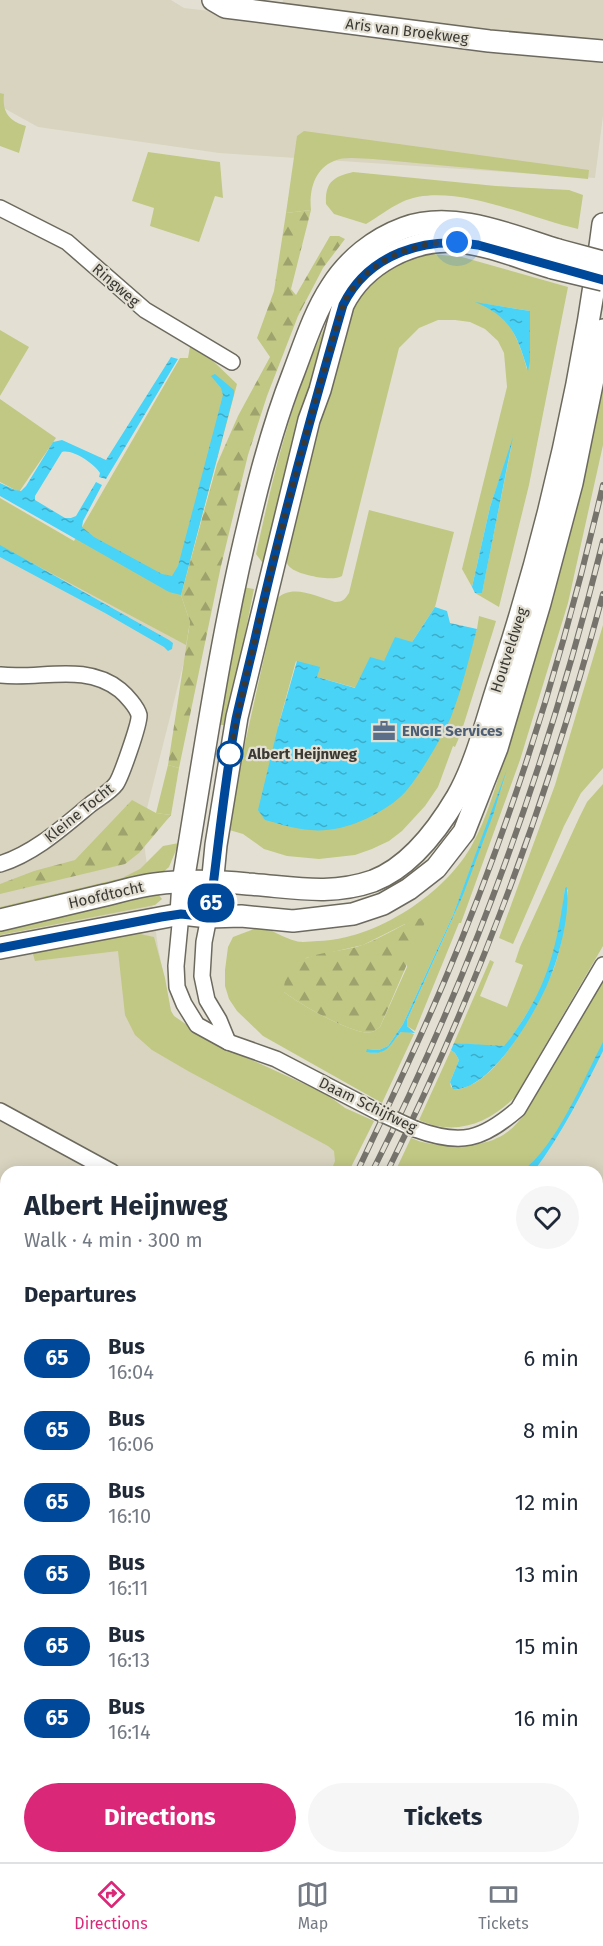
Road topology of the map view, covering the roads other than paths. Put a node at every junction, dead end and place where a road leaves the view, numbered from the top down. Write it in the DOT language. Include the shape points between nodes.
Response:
graph roads {
  1 [pos="213,0"];
  2 [pos="603,51"];
  3 [pos="0,208"];
  4 [pos="603,224"];
  5 [pos="556,259"];
  6 [pos="603,262"];
  7 [pos="603,280"];
  8 [pos="603,330"];
  9 [pos="232,362"];
  10 [pos="0,675"];
  11 [pos="0,864"];
  12 [pos="183,882"];
  13 [pos="213,883"];
  14 [pos="181,914"];
  15 [pos="209,917"];
  16 [pos="0,920"];
  17 [pos="0,948"];
  18 [pos="603,965"];
  19 [pos="228,1042"];
  20 [pos="0,1111"];
  21 [pos="101,1166"];
  1 -- 2 [label="main road, Aris van Broekweg" via="225,8"];
  3 -- 9 [label="street, Ringweg" via="67,242 145,310"];
  4 -- 13 [label="main road, Houtveldweg" via="581,365 546,527 518,623 458,796 422,845 401,865 375,880 343,889 292,890"];
  5 -- 6 [label="main road, bridge"];
  5 -- 7 [label="main road, bridge"];
  5 -- 12 [label="main road" via="492,230 473,225 423,223 393,232 363,251 330,289 288,386 259,482 216,676"];
  5 -- 13 [label="main road" via="440,242 393,254 349,292 309,420 237,717"];
  8 -- 15 [label="main road, Houtveldweg" via="572,483 540,603 497,748 464,832 436,868 409,889 354,914 293,921"];
  10 -- 11 [label="street, Kleine Tocht" via="93,676 120,689 139,716 116,784 44,842"];
  12 -- 13 [label="main road, Hoofdtocht"];
  12 -- 14 [label="main road"];
  12 -- 16 [label="main road, Hoofdtocht" via="154,884"];
  13 -- 15 [label="main road"];
  14 -- 15 [label="main road, Hoofdtocht"];
  14 -- 17 [label="main road, Hoofdtocht"];
  14 -- 19 [label="street, Daam Schijfweg" via="177,987 197,1025"];
  15 -- 19 [label="street" via="202,976 207,1000"];
  18 -- 19 [label="street, Daam Schijfweg, bridge" via="518,1109 479,1136 455,1139 415,1129 276,1059"];
  20 -- 21 [label="street"];
}
